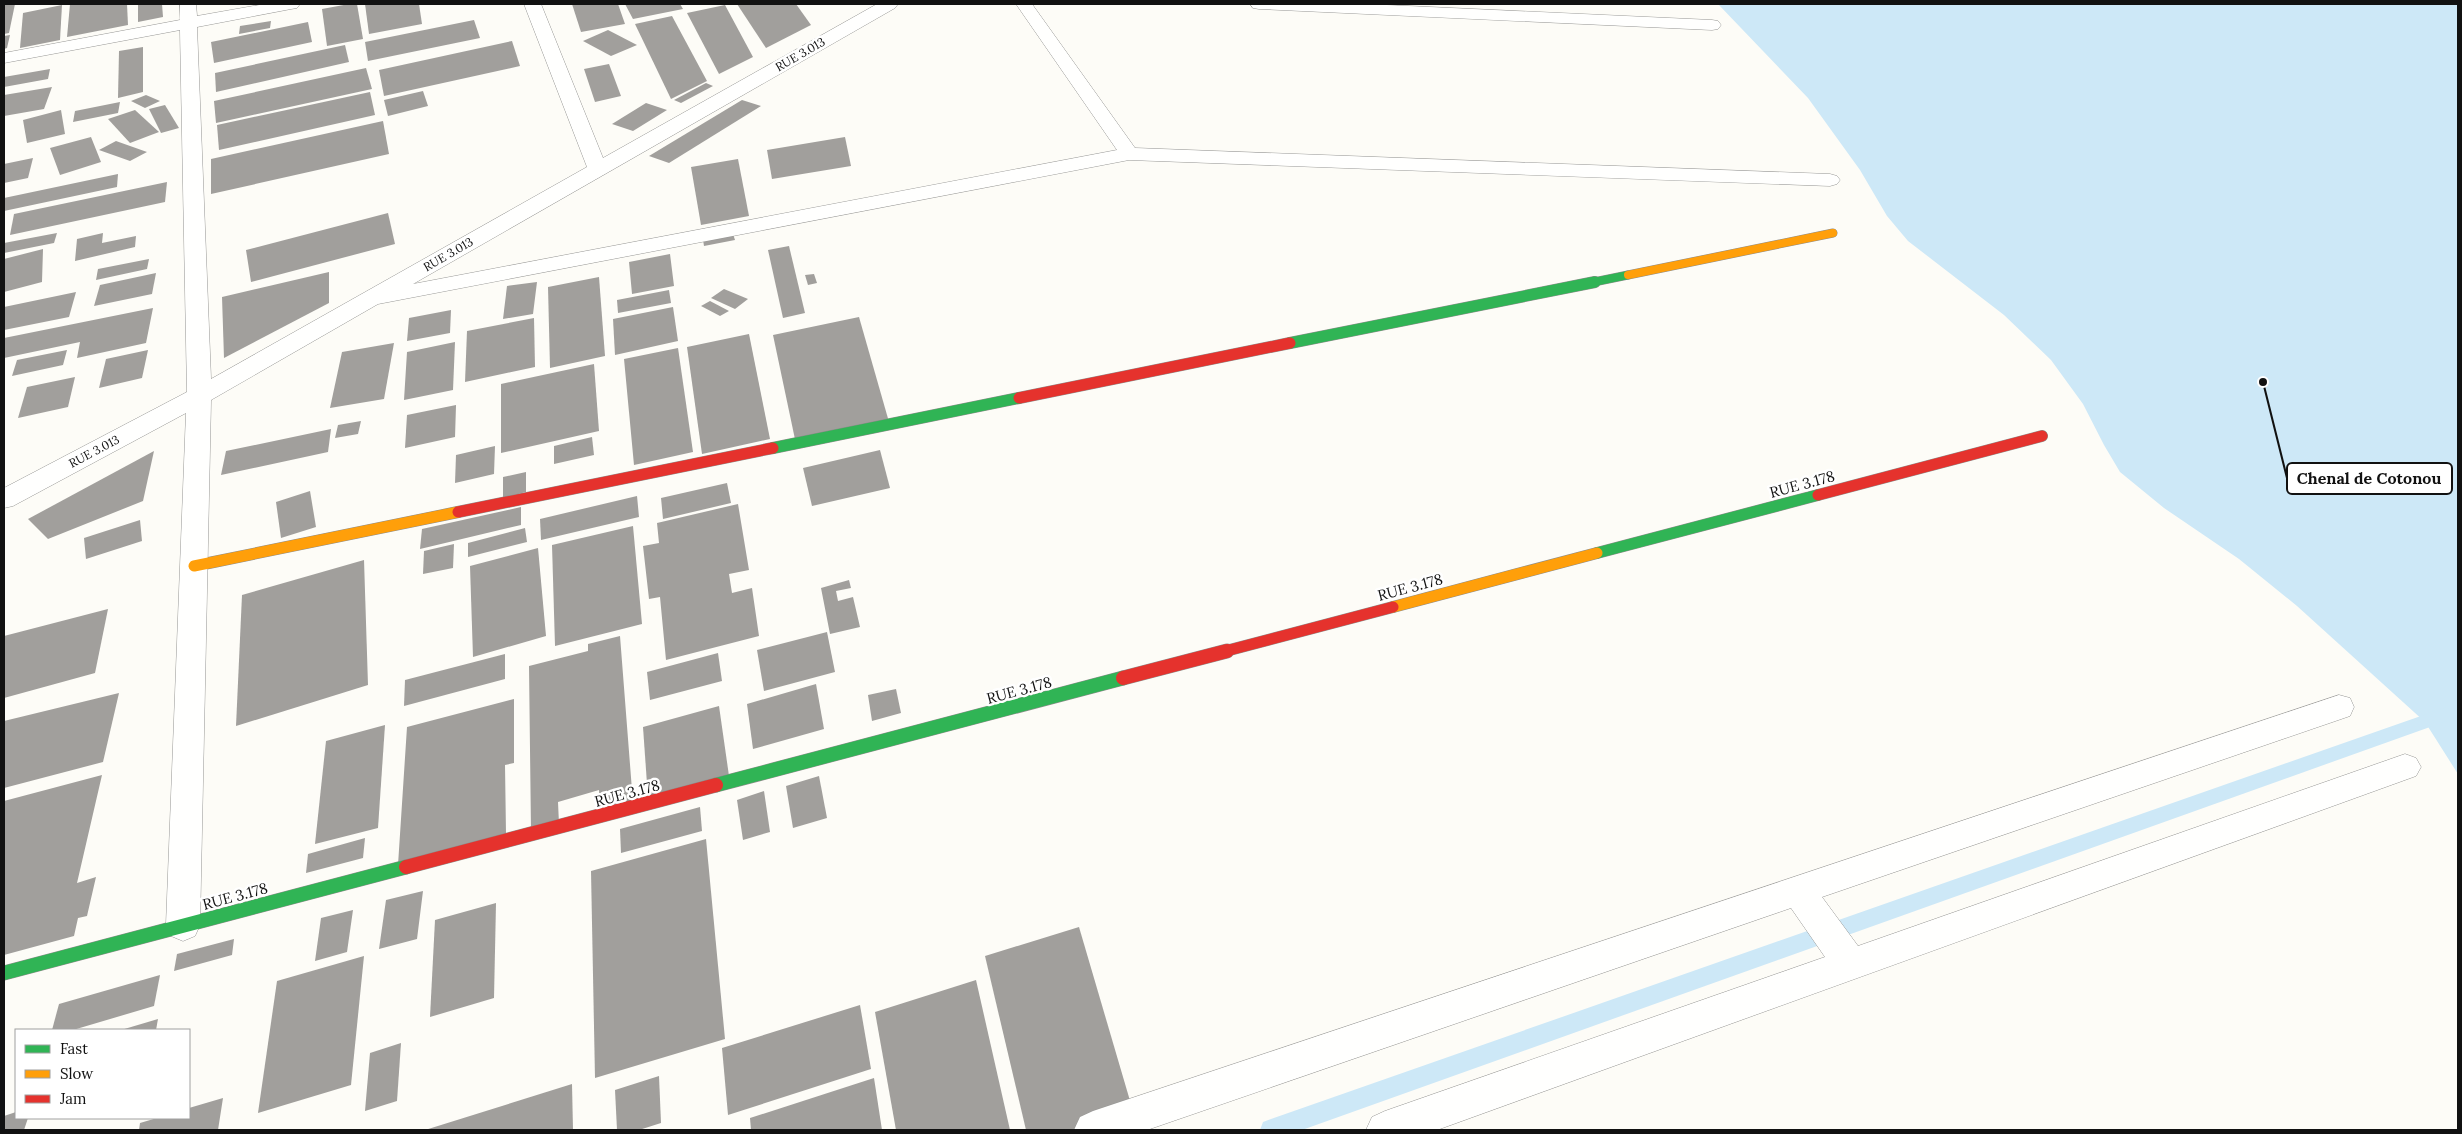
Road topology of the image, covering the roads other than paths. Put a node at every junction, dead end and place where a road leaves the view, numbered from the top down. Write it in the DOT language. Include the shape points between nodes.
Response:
graph roads {
  1 [pos="291,4"];
  2 [pos="532,4"];
  3 [pos="889,4"];
  4 [pos="1024,4"];
  5 [pos="1259,4"];
  6 [pos="189,13"];
  7 [pos="1712,25"];
  8 [pos="4,58"];
  9 [pos="1129,154"];
  10 [pos="598,169"];
  11 [pos="1830,180"];
  12 [pos="1833,233"];
  13 [pos="370,299"];
  14 [pos="199,396"];
  15 [pos="2042,436"];
  16 [pos="4,499"];
  17 [pos="194,566"];
  18 [pos="2340,707"];
  19 [pos="2404,767"];
  20 [pos="1798,891"];
  21 [pos="183,925"];
  22 [pos="1851,965"];
  23 [pos="4,973"];
  24 [pos="1093,1130"];
  25 [pos="1386,1130"];
  1 -- 6 [label="street"];
  2 -- 10 [label="street"];
  3 -- 10 [label="street, RUE 3.013"];
  4 -- 9 [label="street"];
  5 -- 7 [label="street"];
  6 -- 8 [label="street"];
  6 -- 14 [label="street"];
  9 -- 11 [label="street"];
  9 -- 13 [label="street"];
  10 -- 13 [label="street, RUE 3.013"];
  12 -- 17 [label="street"];
  13 -- 14 [label="street, RUE 3.013"];
  14 -- 16 [label="street, RUE 3.013"];
  14 -- 17 [label="street"];
  15 -- 21 [label="street, RUE 3.178"];
  17 -- 21 [label="street"];
  18 -- 20 [label="street"];
  19 -- 22 [label="street"];
  20 -- 22 [label="street"];
  20 -- 24 [label="street"];
  21 -- 23 [label="street, RUE 3.178"];
  22 -- 25 [label="street"];
}
